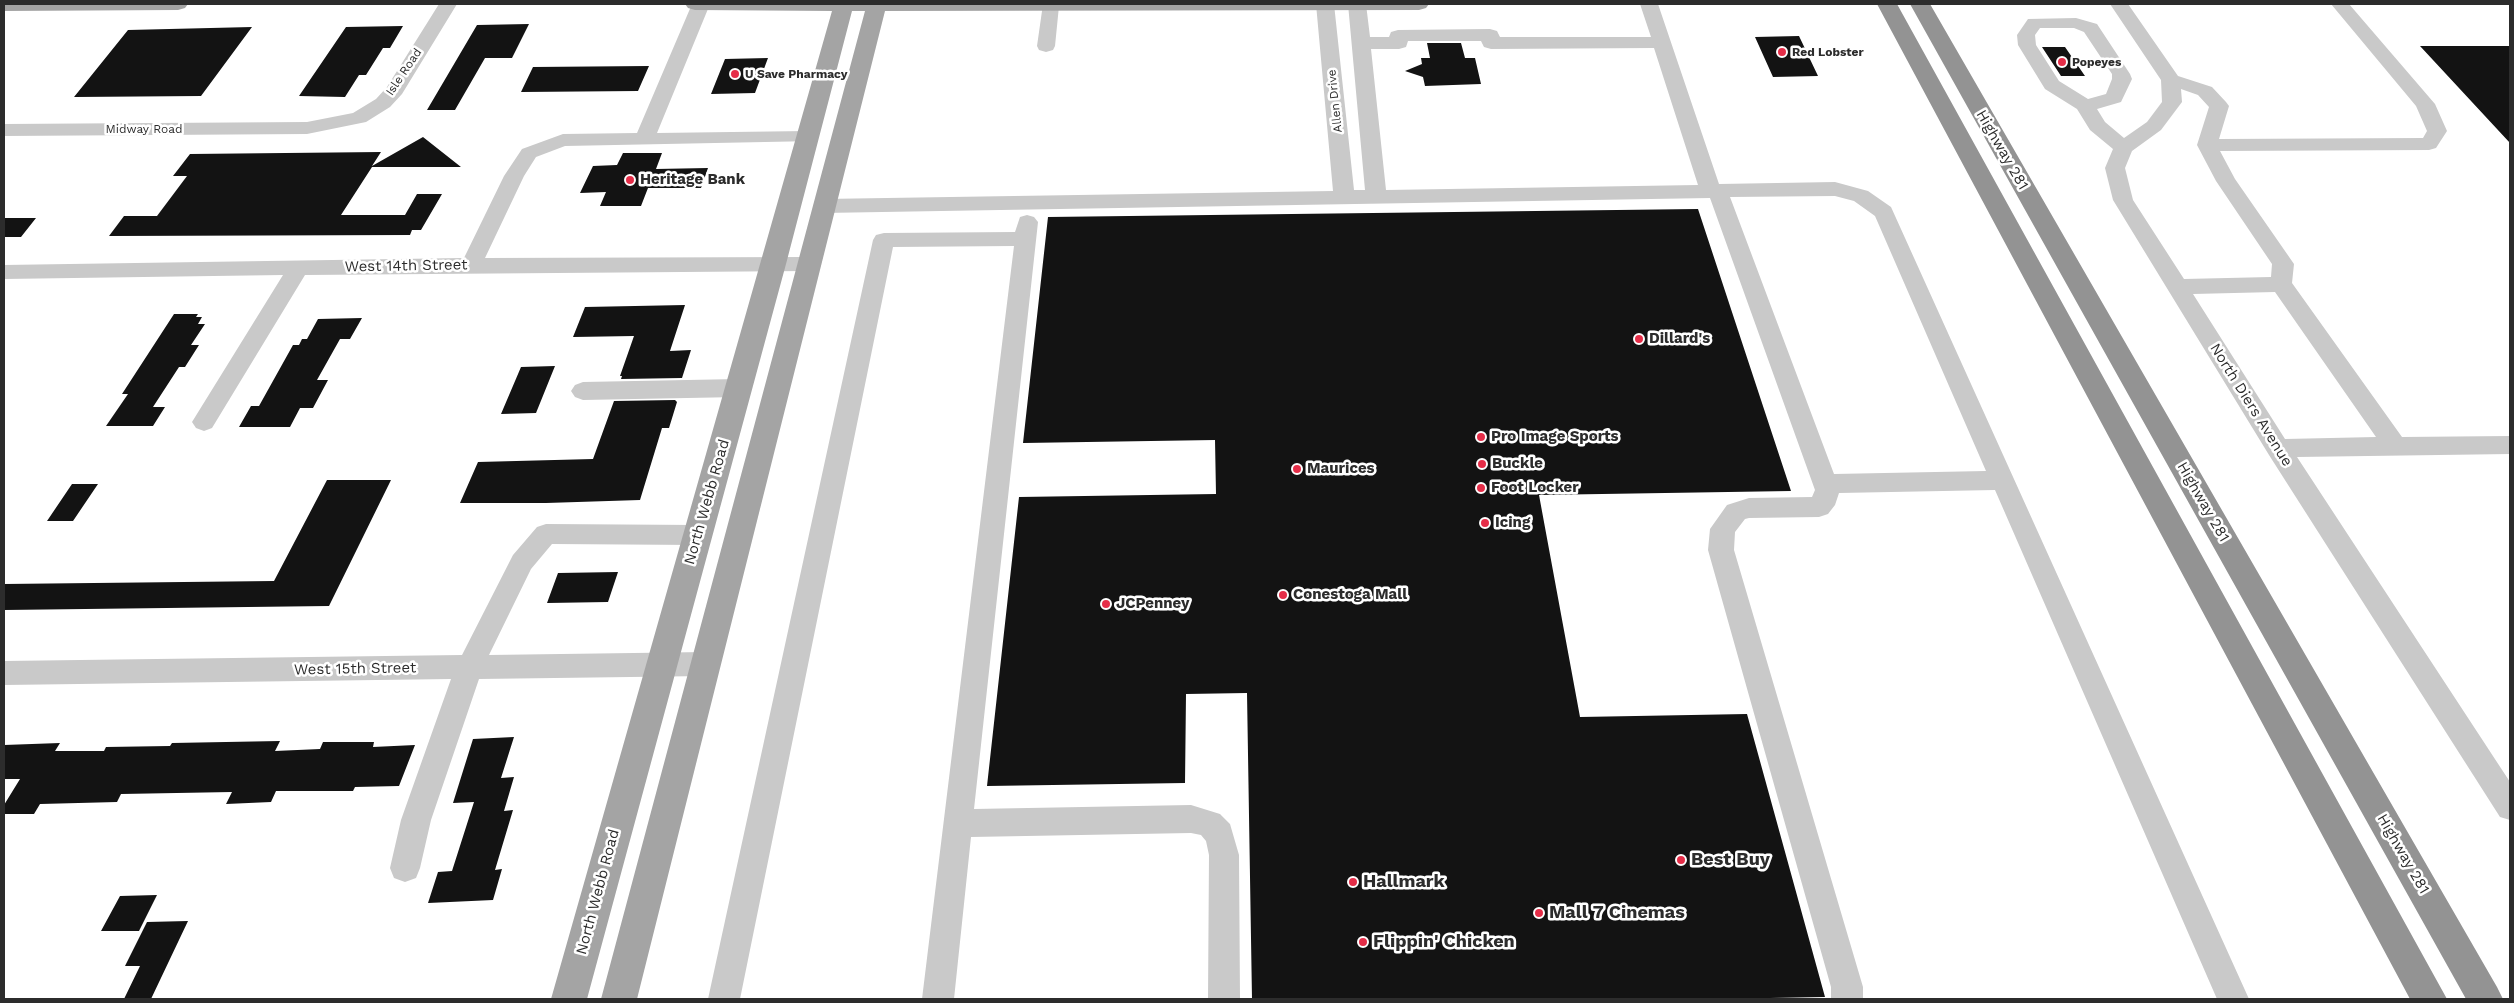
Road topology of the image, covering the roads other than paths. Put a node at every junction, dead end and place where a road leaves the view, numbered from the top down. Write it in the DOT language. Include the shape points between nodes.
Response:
graph roads {
  1 [pos="46,4"];
  2 [pos="178,4"];
  3 [pos="448,4"];
  4 [pos="696,4"];
  5 [pos="701,4"];
  6 [pos="844,4"];
  7 [pos="877,4"];
  8 [pos="1325,4"];
  9 [pos="1357,4"];
  10 [pos="1419,4"];
  11 [pos="1649,4"];
  12 [pos="1887,4"];
  13 [pos="1920,4"];
  14 [pos="2119,4"];
  15 [pos="2340,4"];
  16 [pos="4,5"];
  17 [pos="1050,6"];
  18 [pos="1662,42"];
  19 [pos="1361,43"];
  20 [pos="1046,46"];
  21 [pos="2171,80"];
  22 [pos="2085,105"];
  23 [pos="284,128"];
  24 [pos="4,130"];
  25 [pos="808,137"];
  26 [pos="645,138"];
  27 [pos="2207,146"];
  28 [pos="2124,148"];
  29 [pos="1714,192"];
  30 [pos="1376,197"];
  31 [pos="1344,198"];
  32 [pos="1029,202"];
  33 [pos="823,206"];
  34 [pos="1025,239"];
  35 [pos="774,264"];
  36 [pos="808,264"];
  37 [pos="471,265"];
  38 [pos="298,268"];
  39 [pos="4,272"];
  40 [pos="2281,284"];
  41 [pos="2177,287"];
  42 [pos="739,388"];
  43 [pos="583,391"];
  44 [pos="204,422"];
  45 [pos="2510,444"];
  46 [pos="2395,446"];
  47 [pos="2278,448"];
  48 [pos="2003,480"];
  49 [pos="1825,484"];
  50 [pos="698,535"];
  51 [pos="706,664"];
  52 [pos="661,665"];
  53 [pos="469,668"];
  54 [pos="4,673"];
  55 [pos="2510,807"];
  56 [pos="958,823"];
  57 [pos="405,868"];
  58 [pos="569,999"];
  59 [pos="619,999"];
  60 [pos="724,999"];
  61 [pos="938,999"];
  62 [pos="1224,999"];
  63 [pos="1847,999"];
  64 [pos="2233,999"];
  65 [pos="2429,999"];
  66 [pos="2485,999"];
  1 -- 2 [label="main road"];
  1 -- 16 [label="main road"];
  3 -- 23 [label="street, Isle Road" via="383,103 359,118 307,128"];
  4 -- 5 [label="main road"];
  5 -- 6 [label="main road"];
  5 -- 26 [label="street"];
  6 -- 7 [label="main road"];
  6 -- 25 [label="main road, North Webb Road"];
  7 -- 17 [label="main road"];
  7 -- 33 [label="main road"];
  8 -- 9 [label="main road"];
  8 -- 17 [label="main road"];
  8 -- 31 [label="street, Allen Drive"];
  9 -- 10 [label="main road"];
  9 -- 19 [label="street"];
  11 -- 18 [label="street"];
  12 -- 65 [label="highway, Highway 281"];
  13 -- 66 [label="highway, Highway 281"];
  14 -- 21 [label="street"];
  15 -- 27 [label="street" via="2425,104 2436,131 2428,144"];
  17 -- 20 [label="street"];
  18 -- 19 [label="street" via="1491,43 1490,35 1398,36 1399,43"];
  18 -- 29 [label="street"];
  19 -- 30 [label="street"];
  21 -- 27 [label="street" via="2205,91 2220,106"];
  21 -- 28 [label="street" via="2172,102 2154,126"];
  22 -- 22 [label="street" via="2052,85 2027,45 2026,36 2034,23 2076,23 2091,28 2121,74 2114,98"];
  22 -- 28 [label="street" via="2097,126"];
  23 -- 24 [label="street, Midway Road"];
  25 -- 26 [label="street"];
  25 -- 35 [label="main road, North Webb Road"];
  26 -- 37 [label="street" via="563,140 529,153 514,176"];
  27 -- 40 [label="street" via="2226,181 2283,264"];
  28 -- 41 [label="street, North Diers Avenue" via="2116,168 2123,200"];
  29 -- 30 [label="street"];
  29 -- 48 [label="street" via="1835,189 1862,196 1884,212"];
  29 -- 49 [label="street"];
  30 -- 31 [label="street"];
  31 -- 32 [label="street"];
  32 -- 33 [label="street"];
  32 -- 34 [label="street"];
  33 -- 36 [label="main road"];
  34 -- 56 [label="street"];
  34 -- 60 [label="street" via="884,240"];
  35 -- 36 [label="street, West 14th Street"];
  35 -- 37 [label="street, West 14th Street"];
  35 -- 42 [label="main road, North Webb Road"];
  36 -- 51 [label="main road"];
  37 -- 38 [label="street, West 14th Street"];
  38 -- 39 [label="street, West 14th Street"];
  38 -- 44 [label="street"];
  40 -- 41 [label="street"];
  40 -- 46 [label="street"];
  41 -- 47 [label="street, North Diers Avenue"];
  42 -- 43 [label="street"];
  42 -- 50 [label="main road, North Webb Road"];
  45 -- 46 [label="street"];
  46 -- 47 [label="street"];
  47 -- 55 [label="street, North Diers Avenue"];
  48 -- 49 [label="street"];
  48 -- 64 [label="street"];
  49 -- 63 [label="street" via="1826,498 1819,507 1749,508 1736,512 1723,529 1721,550 1847,987"];
  50 -- 52 [label="main road, North Webb Road"];
  50 -- 53 [label="street" via="546,534 522,562"];
  51 -- 52 [label="street, West 15th Street"];
  51 -- 59 [label="main road"];
  52 -- 53 [label="street, West 15th Street"];
  52 -- 58 [label="main road, North Webb Road"];
  53 -- 54 [label="street, West 15th Street"];
  53 -- 57 [label="street" via="416,820"];
  56 -- 61 [label="street"];
  56 -- 62 [label="street" via="1191,819 1210,824 1219,834 1224,855"];
}
